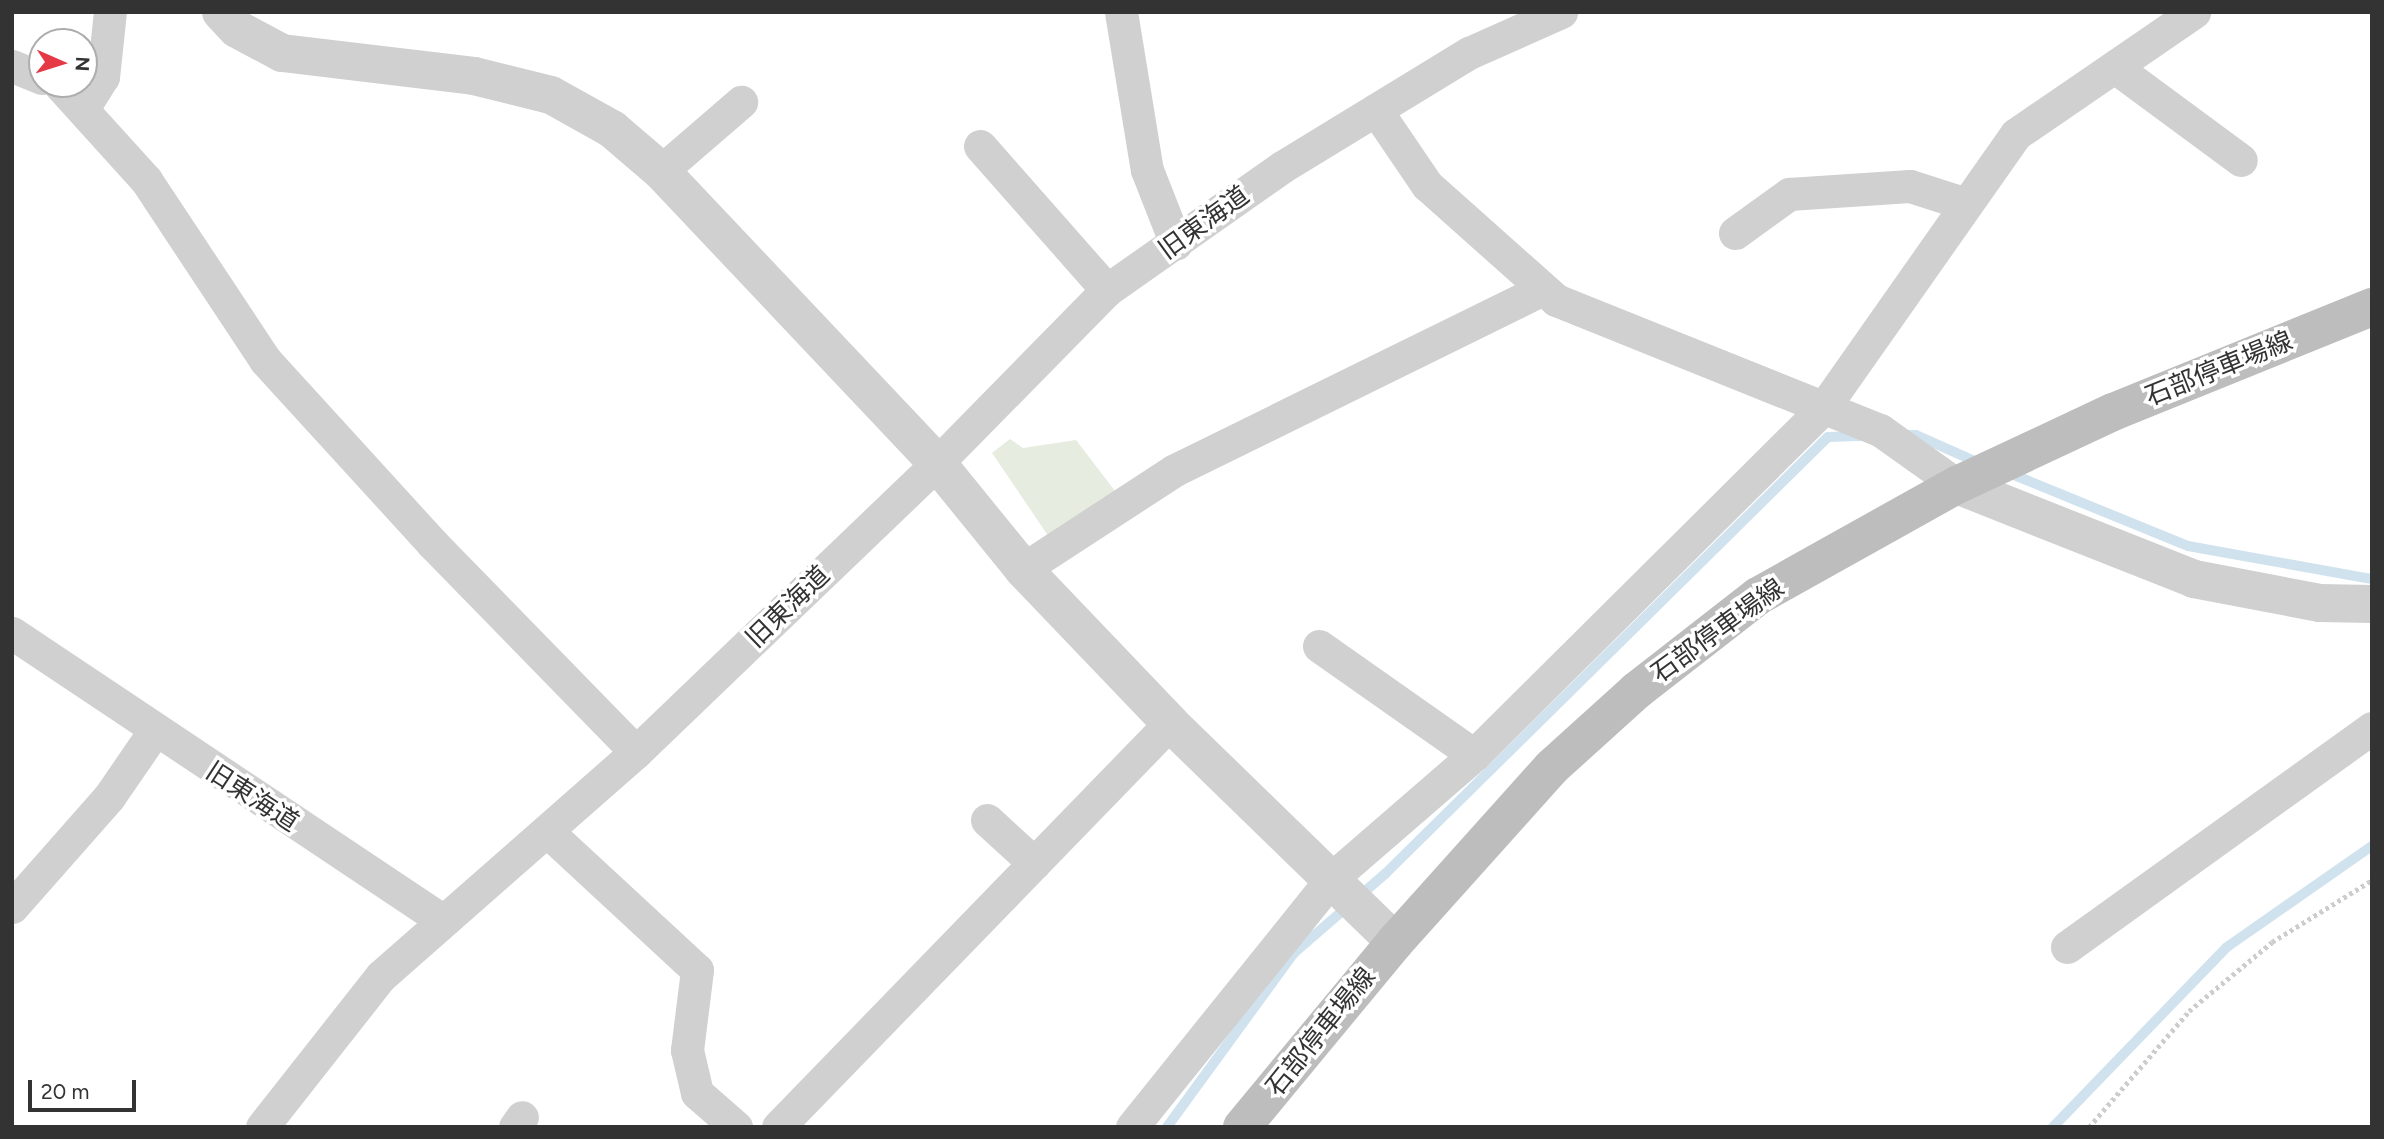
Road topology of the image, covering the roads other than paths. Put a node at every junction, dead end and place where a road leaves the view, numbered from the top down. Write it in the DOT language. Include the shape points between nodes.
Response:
graph roads {
  1 [pos="110,12"];
  2 [pos="221,12"];
  3 [pos="1121,12"];
  4 [pos="1562,12"];
  5 [pos="2194,12"];
  6 [pos="2116,68"];
  7 [pos="74,98"];
  8 [pos="741,102"];
  9 [pos="84,107"];
  10 [pos="1376,110"];
  11 [pos="980,146"];
  12 [pos="2241,160"];
  13 [pos="661,171"];
  14 [pos="1966,204"];
  15 [pos="1735,233"];
  16 [pos="1176,244"];
  17 [pos="1107,289"];
  18 [pos="1544,289"];
  19 [pos="2372,307"];
  20 [pos="1822,410"];
  21 [pos="937,463"];
  22 [pos="1957,485"];
  23 [pos="1023,569"];
  24 [pos="2372,604"];
  25 [pos="12,633"];
  26 [pos="1319,646"];
  27 [pos="1170,723"];
  28 [pos="2372,728"];
  29 [pos="153,733"];
  30 [pos="636,752"];
  31 [pos="1474,755"];
  32 [pos="987,820"];
  33 [pos="548,832"];
  34 [pos="1034,863"];
  35 [pos="1332,878"];
  36 [pos="12,907"];
  37 [pos="442,920"];
  38 [pos="1395,942"];
  39 [pos="2067,947"];
  40 [pos="261,1127"];
  41 [pos="736,1127"];
  42 [pos="778,1127"];
  43 [pos="1132,1127"];
  44 [pos="1242,1127"];
  1 -- 9 [label="street" via="103,77"];
  2 -- 13 [label="street" via="237,29 282,52 474,76 551,95 612,129"];
  3 -- 16 [label="street" via="1147,170"];
  4 -- 10 [label="street, 旧東海道" via="1469,53"];
  5 -- 6 [label="street"];
  6 -- 12 [label="street"];
  6 -- 14 [label="street" via="2016,134"];
  7 -- 9 [label="street"];
  8 -- 13 [label="street"];
  9 -- 30 [label="street" via="146,180 265,360 432,543"];
  10 -- 16 [label="street, 旧東海道" via="1282,167"];
  10 -- 18 [label="street" via="1427,185"];
  11 -- 17 [label="street"];
  13 -- 21 [label="street"];
  14 -- 15 [label="street" via="1910,186 1789,194"];
  14 -- 20 [label="street"];
  16 -- 17 [label="street, 旧東海道"];
  17 -- 21 [label="street, 旧東海道"];
  18 -- 20 [label="street" via="1556,300"];
  18 -- 23 [label="street" via="1175,470"];
  19 -- 22 [label="main road, 石部停車場線" via="2113,412"];
  20 -- 22 [label="street" via="1881,430"];
  20 -- 31 [label="street"];
  21 -- 23 [label="street"];
  21 -- 30 [label="street, 旧東海道"];
  22 -- 24 [label="street" via="2194,579 2320,603"];
  22 -- 38 [label="main road, 石部停車場線" via="1758,596 1636,691 1552,767"];
  23 -- 27 [label="street"];
  25 -- 29 [label="street, 旧東海道"];
  26 -- 31 [label="street"];
  27 -- 34 [label="street"];
  27 -- 35 [label="street"];
  28 -- 39 [label="street"];
  29 -- 36 [label="street" via="109,797"];
  29 -- 37 [label="street, 旧東海道"];
  30 -- 33 [label="street, 旧東海道"];
  31 -- 35 [label="street"];
  32 -- 34 [label="street"];
  33 -- 37 [label="street, 旧東海道"];
  33 -- 41 [label="street" via="697,970 687,1050 697,1093"];
  34 -- 42 [label="street"];
  35 -- 38 [label="street"];
  35 -- 43 [label="street"];
  37 -- 40 [label="street" via="381,976"];
  38 -- 44 [label="main road, 石部停車場線"];
}
